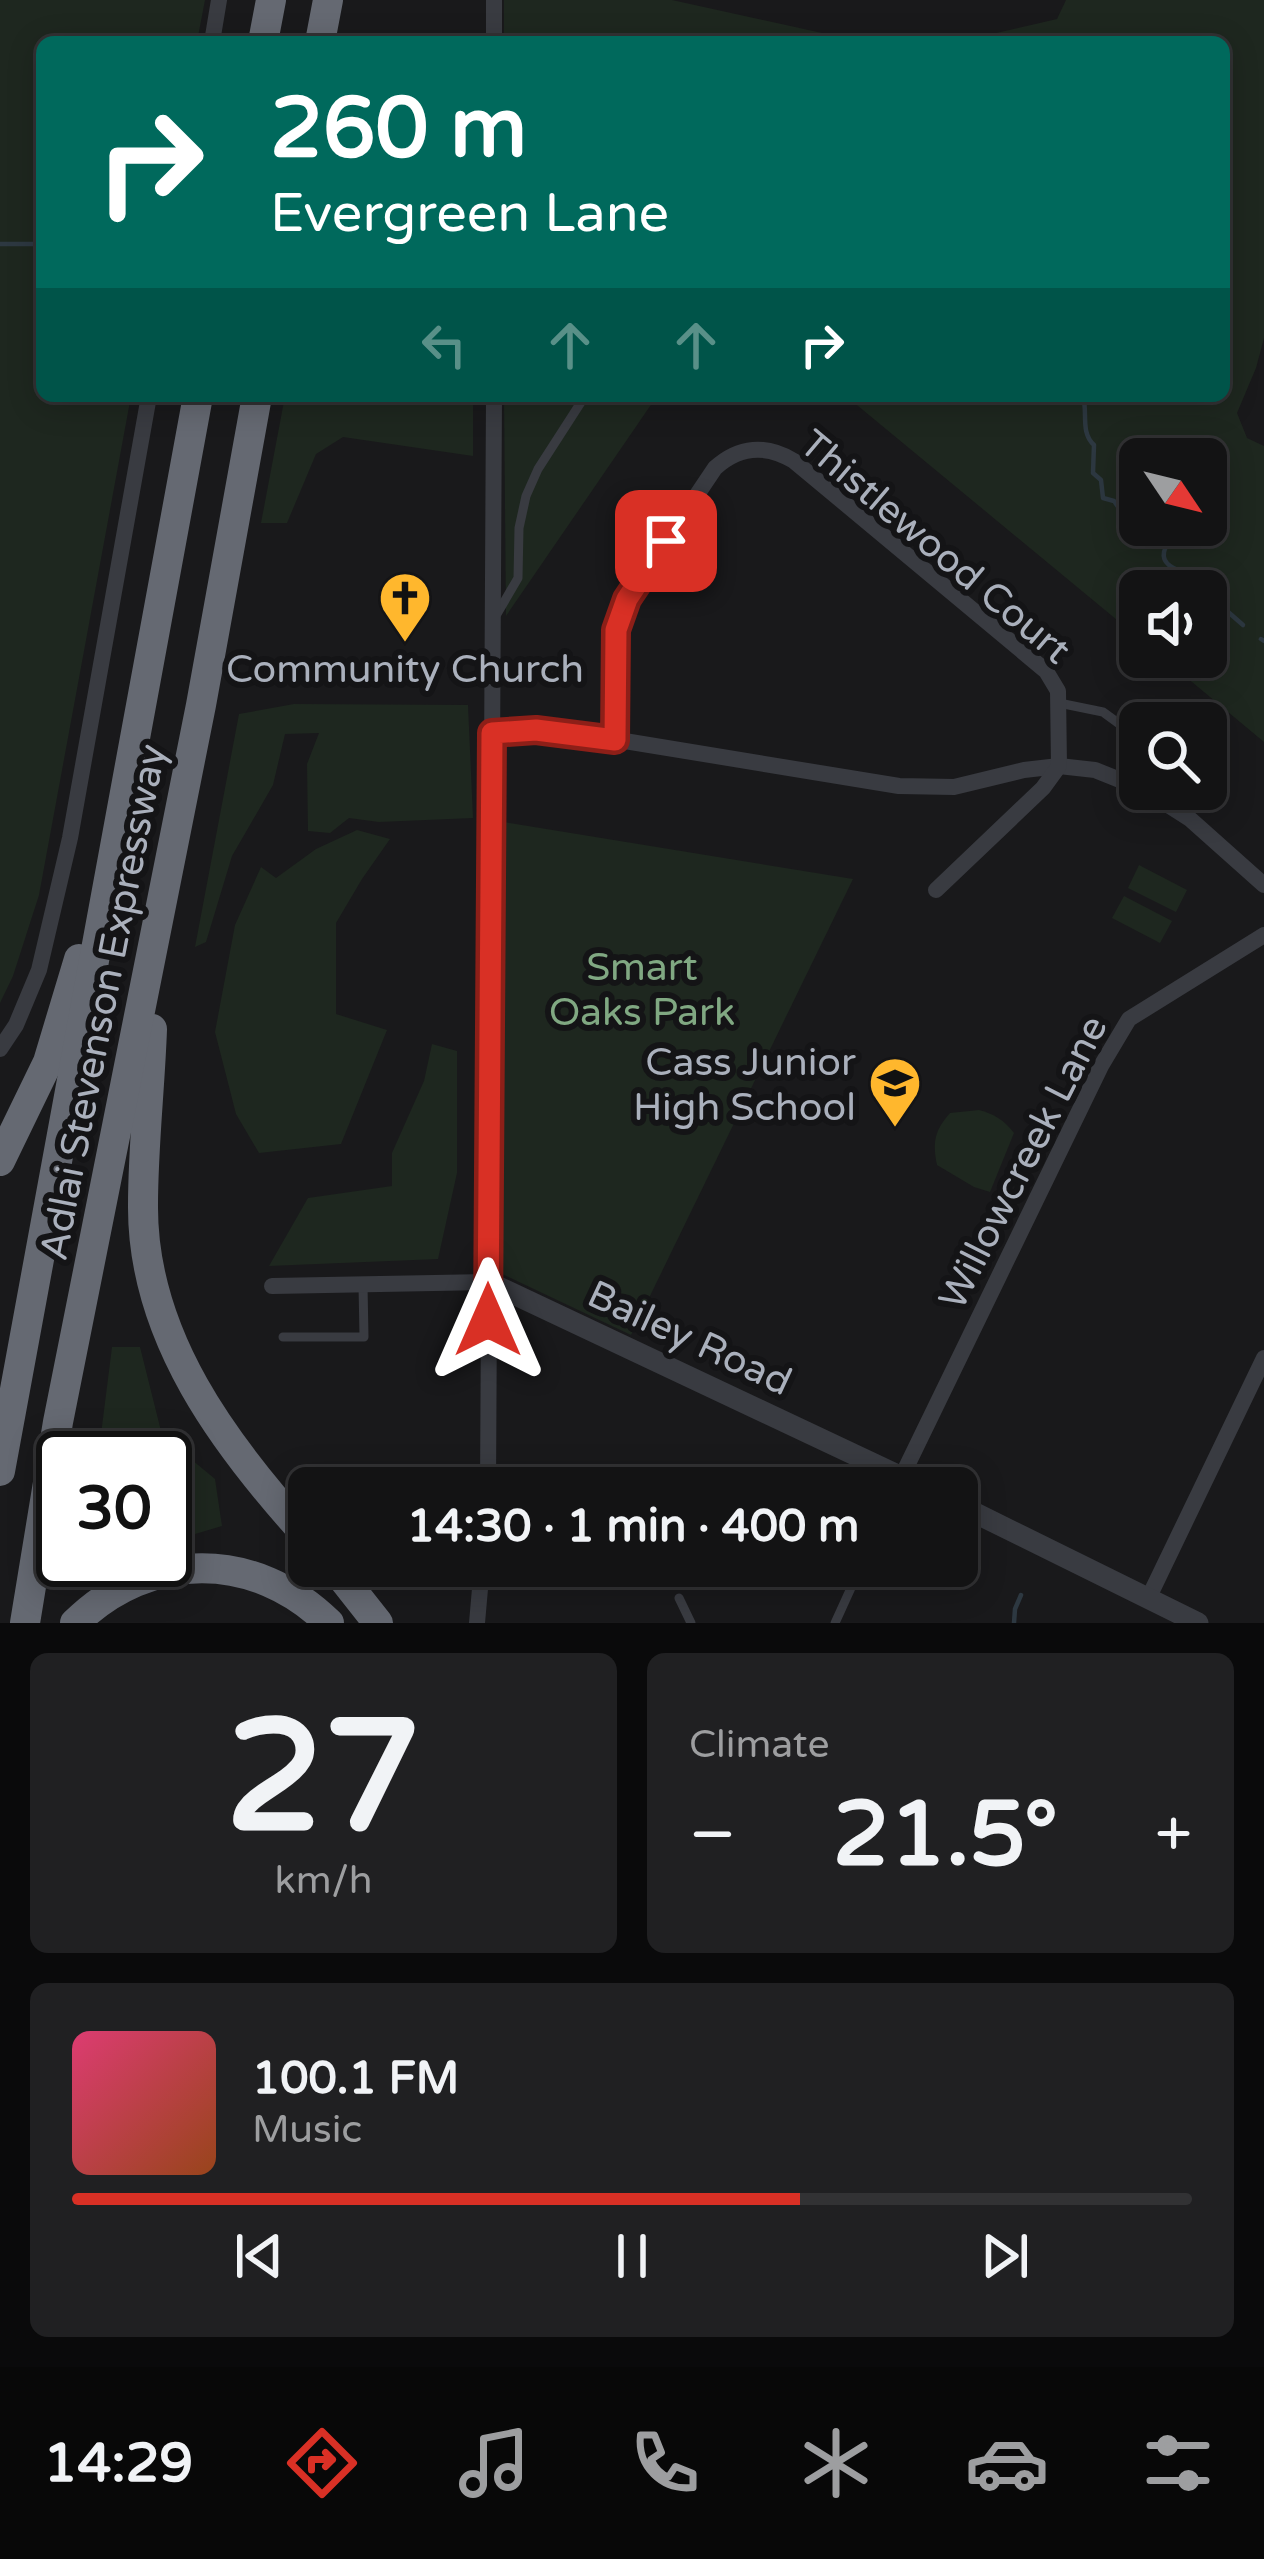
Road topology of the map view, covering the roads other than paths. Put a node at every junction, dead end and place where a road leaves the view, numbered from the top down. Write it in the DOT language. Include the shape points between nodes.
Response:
graph roads {
  1 [pos="219,0"];
  2 [pos="271,0"];
  3 [pos="328,0"];
  4 [pos="494,0"];
  5 [pos="213,36"];
  6 [pos="264,36"];
  7 [pos="321,36"];
  8 [pos="494,36"];
  9 [pos="148,402"];
  10 [pos="197,402"];
  11 [pos="256,402"];
  12 [pos="494,402"];
  13 [pos="581,402"];
  14 [pos="493,620"];
  15 [pos="1059,703"];
  16 [pos="1119,724"];
  17 [pos="492,733"];
  18 [pos="615,740"];
  19 [pos="1059,766"];
  20 [pos="1119,779"];
  21 [pos="1176,810"];
  22 [pos="116,845"];
  23 [pos="1264,885"];
  24 [pos="936,890"];
  25 [pos="157,931"];
  26 [pos="1264,935"];
  27 [pos="0,1048"];
  28 [pos="0,1161"];
  29 [pos="488,1282"];
  30 [pos="363,1285"];
  31 [pos="272,1286"];
  32 [pos="283,1337"];
  33 [pos="1264,1358"];
  34 [pos="488,1467"];
  35 [pos="869,1467"];
  36 [pos="907,1467"];
  37 [pos="0,1471"];
  38 [pos="288,1512"];
  39 [pos="978,1514"];
  40 [pos="350,1587"];
  41 [pos="480,1587"];
  42 [pos="852,1587"];
  43 [pos="679,1598"];
  44 [pos="1148,1599"];
  45 [pos="25,1623"];
  46 [pos="75,1623"];
  47 [pos="329,1623"];
  48 [pos="378,1623"];
  49 [pos="476,1623"];
  50 [pos="691,1623"];
  51 [pos="836,1623"];
  52 [pos="1198,1623"];
  1 -- 5 [label="street"];
  2 -- 6 [label="highway"];
  3 -- 7 [label="highway"];
  4 -- 8 [label="street"];
  9 -- 27 [label="street" via="70,838 39,970"];
  10 -- 22 [label="highway, Adlai Stevenson Expressway"];
  11 -- 25 [label="highway, Adlai Stevenson Expressway"];
  12 -- 14 [label="street"];
  13 -- 14 [label="lane" via="526,496 518,578"];
  14 -- 17 [label="street"];
  15 -- 16 [label="lane"];
  15 -- 18 [label="street, Thistlewood Court" via="1046,671 794,461 762,449 715,468 627,599 616,630"];
  15 -- 19 [label="street, Thistlewood Court"];
  17 -- 18 [label="street"];
  17 -- 29 [label="street"];
  18 -- 19 [label="street" via="922,788"];
  19 -- 20 [label="street"];
  19 -- 24 [label="street"];
  21 -- 23 [label="street"];
  22 -- 28 [label="highway" via="48,1062"];
  22 -- 37 [label="highway, Adlai Stevenson Expressway"];
  25 -- 38 [label="highway" via="142,1209 156,1297 209,1414"];
  25 -- 45 [label="highway, Adlai Stevenson Expressway"];
  26 -- 36 [label="street, Willowcreek Lane" via="1129,1019"];
  29 -- 30 [label="street, Bailey Road"];
  29 -- 34 [label="street"];
  29 -- 35 [label="street, Bailey Road"];
  30 -- 31 [label="street, Bailey Road"];
  30 -- 32 [label="lane" via="364,1337"];
  33 -- 44 [label="street"];
  39 -- 44 [label="street"];
  40 -- 48 [label="highway"];
  41 -- 49 [label="street"];
  42 -- 51 [label="lane"];
  43 -- 50 [label="lane"];
  44 -- 52 [label="street"];
  46 -- 47 [label="highway" via="129,1584 186,1568 270,1582"];
}
